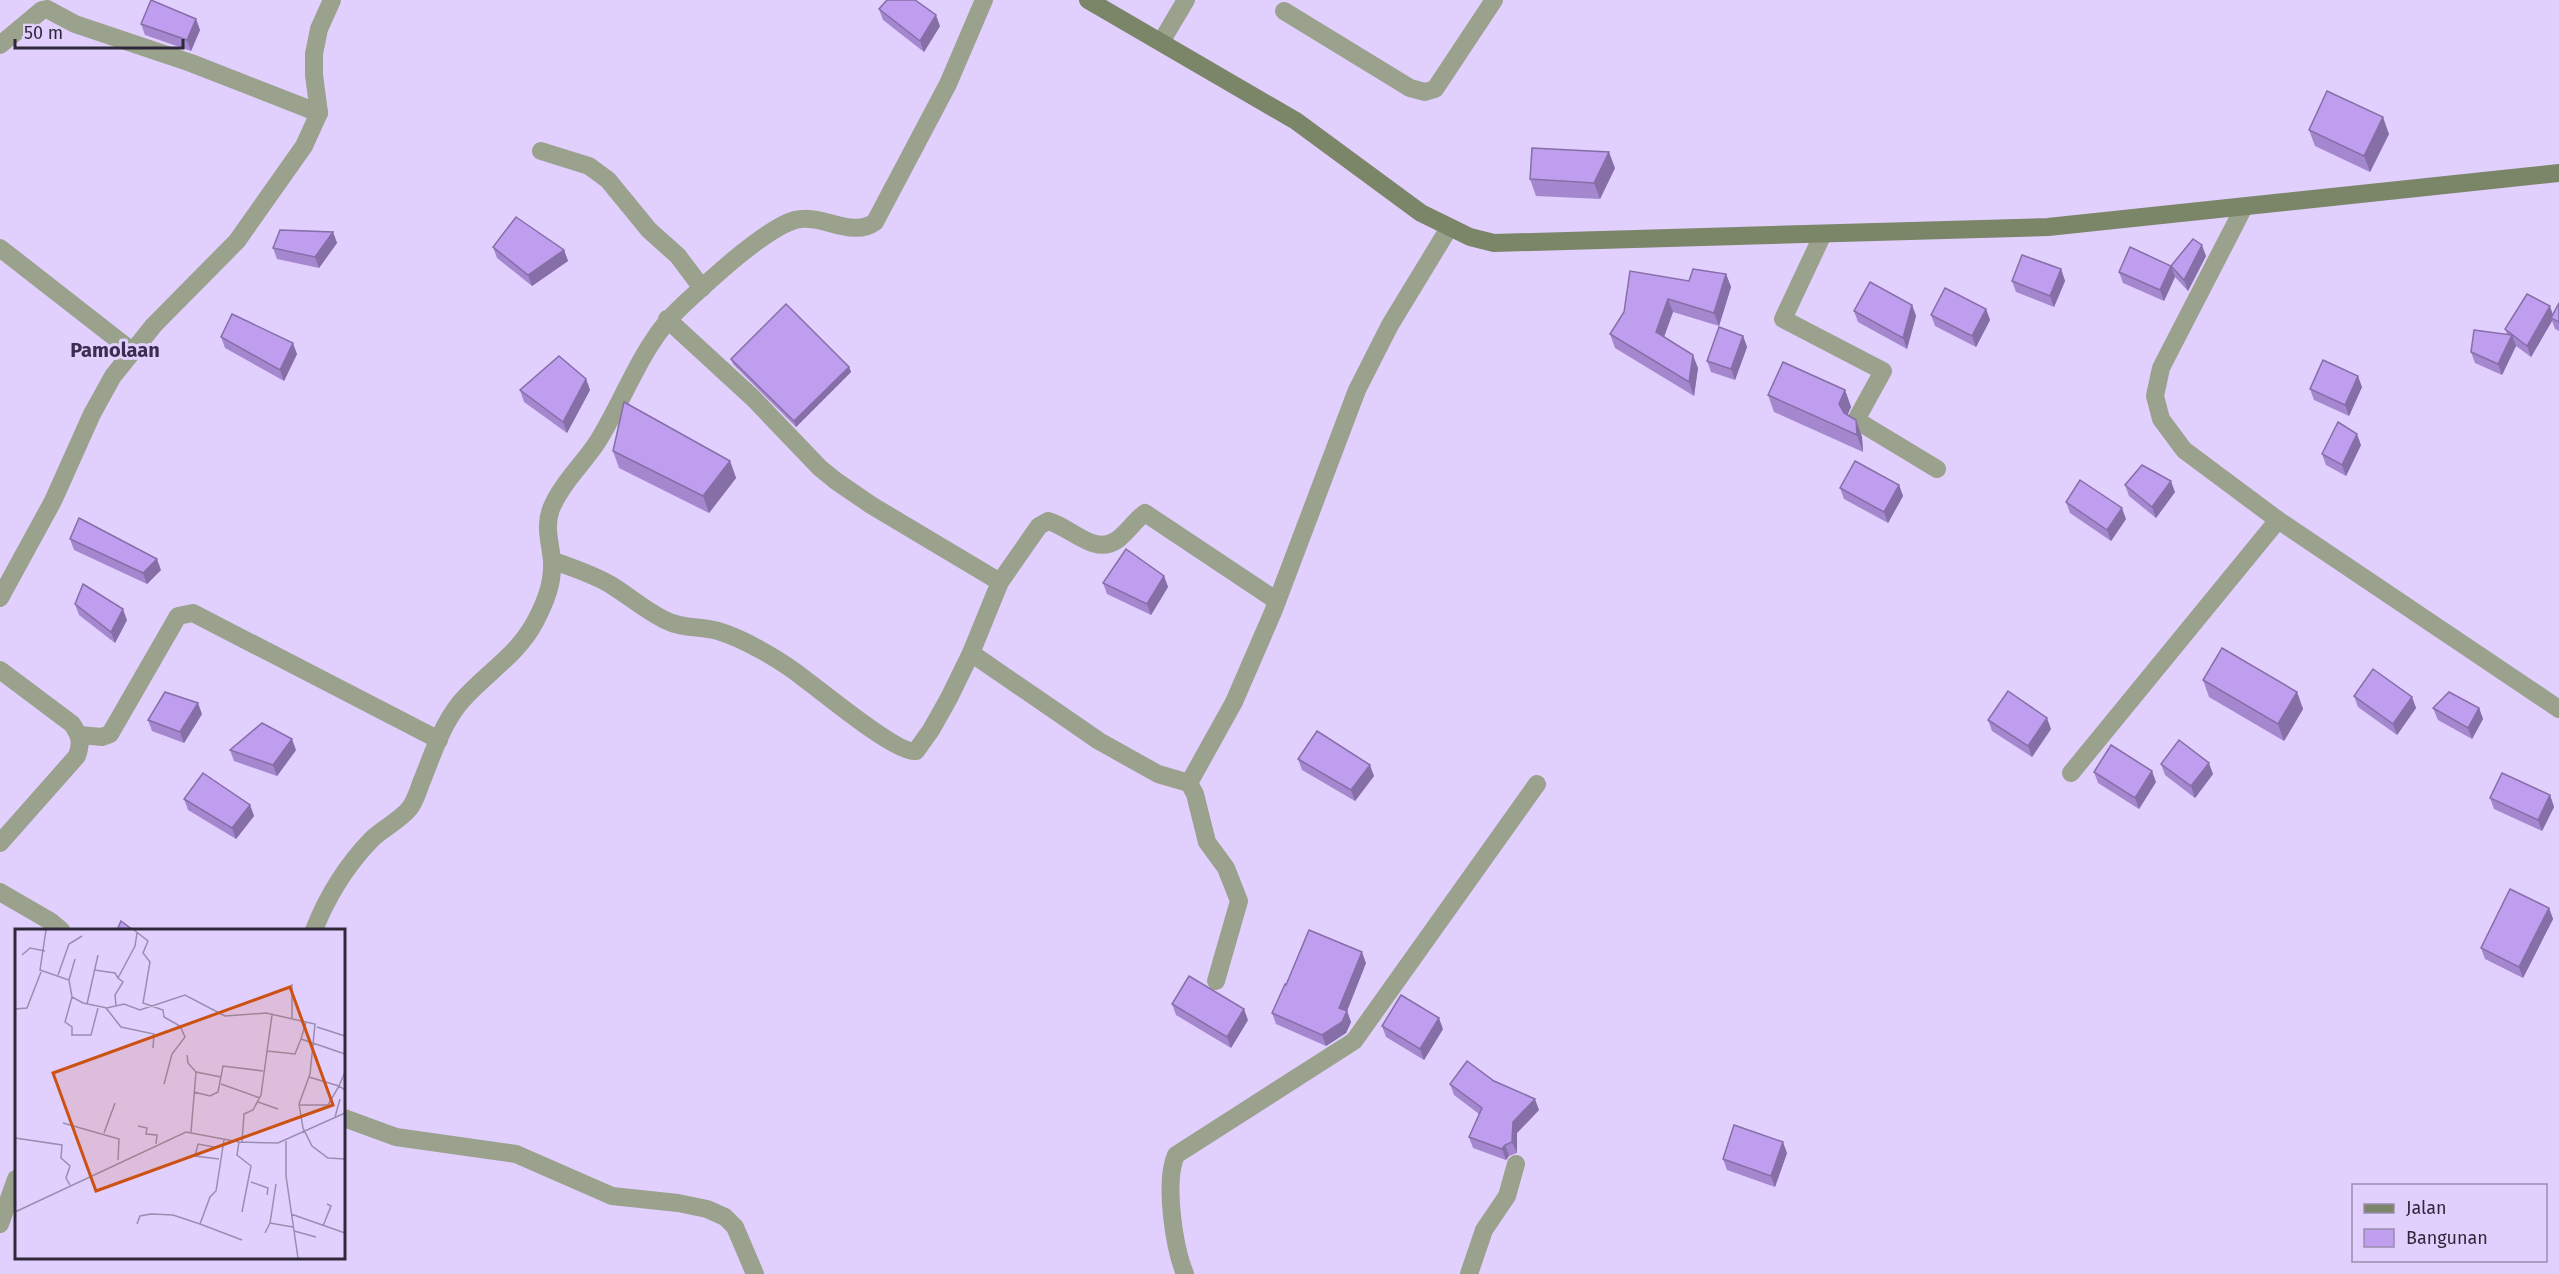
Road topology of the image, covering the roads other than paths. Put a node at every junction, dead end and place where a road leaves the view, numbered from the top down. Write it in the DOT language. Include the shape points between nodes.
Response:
graph roads {
  1 [pos="332,0"];
  2 [pos="984,0"];
  3 [pos="1089,0"];
  4 [pos="1186,0"];
  5 [pos="1494,0"];
  6 [pos="1284,11"];
  7 [pos="1161,42"];
  8 [pos="0,45"];
  9 [pos="320,113"];
  10 [pos="540,151"];
  11 [pos="2559,173"];
  12 [pos="2244,207"];
  13 [pos="1449,228"];
  14 [pos="1823,234"];
  15 [pos="0,248"];
  16 [pos="702,288"];
  17 [pos="668,319"];
  18 [pos="132,351"];
  19 [pos="1937,469"];
  20 [pos="2278,520"];
  21 [pos="552,560"];
  22 [pos="1000,582"];
  23 [pos="0,598"];
  24 [pos="1277,601"];
  25 [pos="971,653"];
  26 [pos="0,669"];
  27 [pos="2559,709"];
  28 [pos="80,735"];
  29 [pos="439,740"];
  30 [pos="2071,772"];
  31 [pos="1188,783"];
  32 [pos="1537,784"];
  33 [pos="0,843"];
  34 [pos="0,892"];
  35 [pos="59,929"];
  36 [pos="314,929"];
  37 [pos="1216,981"];
  38 [pos="345,1118"];
  39 [pos="1516,1164"];
  40 [pos="15,1182"];
  41 [pos="0,1224"];
  42 [pos="755,1274"];
  43 [pos="1185,1274"];
  44 [pos="1468,1274"];
  1 -- 9 [label="street" via="319,29 314,54"];
  2 -- 16 [label="street" via="948,84 875,222 866,228 854,228 808,218 782,225"];
  3 -- 7 [label="street"];
  4 -- 7 [label="street"];
  5 -- 6 [label="street" via="1435,89 1425,92 1410,88"];
  7 -- 13 [label="street" via="1296,121 1421,213"];
  8 -- 9 [label="street" via="46,9 75,24"];
  9 -- 18 [label="street" via="304,146 237,241"];
  10 -- 16 [label="street" via="589,166 608,180"];
  11 -- 12 [label="street"];
  12 -- 14 [label="street" via="2048,227"];
  12 -- 20 [label="street" via="2161,368 2155,396 2161,419 2184,450"];
  13 -- 14 [label="street" via="1470,237 1504,243"];
  13 -- 24 [label="street" via="1390,325 1357,390"];
  14 -- 19 [label="street" via="1783,319 1883,371 1856,420"];
  15 -- 18 [label="street"];
  16 -- 17 [label="street"];
  17 -- 21 [label="street" via="600,437 551,508 548,530"];
  17 -- 22 [label="street" via="836,481"];
  18 -- 23 [label="street" via="112,376 53,501"];
  20 -- 27 [label="street"];
  20 -- 30 [label="street"];
  21 -- 25 [label="street" via="610,585 670,622 712,629 743,641 804,678 862,723 908,751 916,751 931,730"];
  21 -- 29 [label="street" via="546,599 520,646 461,702"];
  22 -- 24 [label="street" via="1034,532 1048,521 1101,546 1120,538 1145,513"];
  22 -- 25 [label="street"];
  24 -- 31 [label="street" via="1234,702"];
  25 -- 31 [label="street" via="1099,741 1158,774"];
  26 -- 28 [label="street" via="72,724"];
  28 -- 29 [label="street" via="110,734 178,616 193,613"];
  28 -- 33 [label="street" via="76,756"];
  29 -- 36 [label="street" via="409,810 370,841 329,896"];
  31 -- 37 [label="street" via="1195,794 1207,842 1226,868 1239,901"];
  32 -- 43 [label="street" via="1354,1041 1176,1155 1171,1182 1179,1260"];
  34 -- 35 [label="street"];
  38 -- 42 [label="street" via="396,1137 516,1154 612,1196 678,1203 716,1212 735,1227"];
  39 -- 44 [label="street" via="1507,1196 1484,1230"];
  40 -- 41 [label="street"];
}
